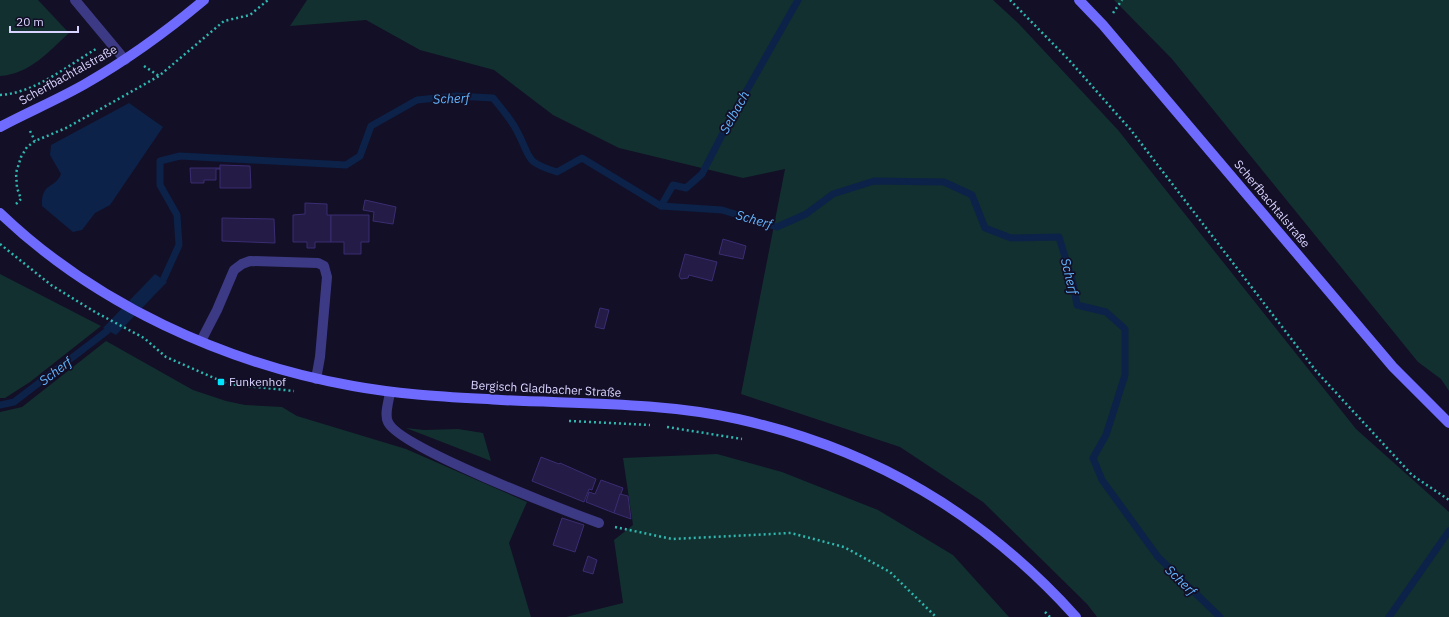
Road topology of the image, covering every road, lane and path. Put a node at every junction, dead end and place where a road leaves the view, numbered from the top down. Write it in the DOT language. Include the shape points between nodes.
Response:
graph roads {
  1 [pos="75,0"];
  2 [pos="204,0"];
  3 [pos="268,0"];
  4 [pos="1010,0"];
  5 [pos="1079,0"];
  6 [pos="109,41"];
  7 [pos="126,60"];
  8 [pos="0,95"];
  9 [pos="0,126"];
  10 [pos="21,199"];
  11 [pos="0,213"];
  12 [pos="0,244"];
  13 [pos="201,341"];
  14 [pos="316,379"];
  15 [pos="390,392"];
  16 [pos="300,393"];
  17 [pos="566,421"];
  18 [pos="1449,423"];
  19 [pos="652,425"];
  20 [pos="660,426"];
  21 [pos="743,439"];
  22 [pos="1449,500"];
  23 [pos="599,523"];
  24 [pos="1040,606"];
  25 [pos="936,617"];
  26 [pos="1050,617"];
  27 [pos="1076,617"];
  1 -- 6 [label="street"];
  2 -- 7 [label="main road, Scherfbachtalstraße"];
  3 -- 10 [label="path" via="250,15 224,22 159,76 27,147 16,173"];
  4 -- 22 [label="path" via="1068,59 1130,129 1316,371 1412,475"];
  5 -- 18 [label="main road, Scherfbachtalstraße" via="1393,367"];
  6 -- 7 [label="street"];
  6 -- 8 [label="path" via="40,83 13,94"];
  7 -- 9 [label="main road, Scherfbachtalstraße" via="79,87"];
  11 -- 13 [label="main road, Bergisch Gladbacher Straße" via="94,288"];
  12 -- 16 [label="path" via="51,285 144,338 166,357 228,384"];
  13 -- 14 [label="main road, Bergisch Gladbacher Straße"];
  13 -- 14 [label="street" via="229,279 234,270 242,264 250,261 318,262 324,266 326,277"];
  14 -- 15 [label="main road, Bergisch Gladbacher Straße"];
  15 -- 23 [label="street" via="388,422 400,435 492,481"];
  15 -- 27 [label="main road, Bergisch Gladbacher Straße" via="670,409 736,418 814,440 893,473 948,504 1020,561"];
  17 -- 19 [label="path"];
  20 -- 21 [label="path"];
  23 -- 25 [label="path" via="672,539 790,533 844,547 890,572"];
  24 -- 26 [label="path"];
}
